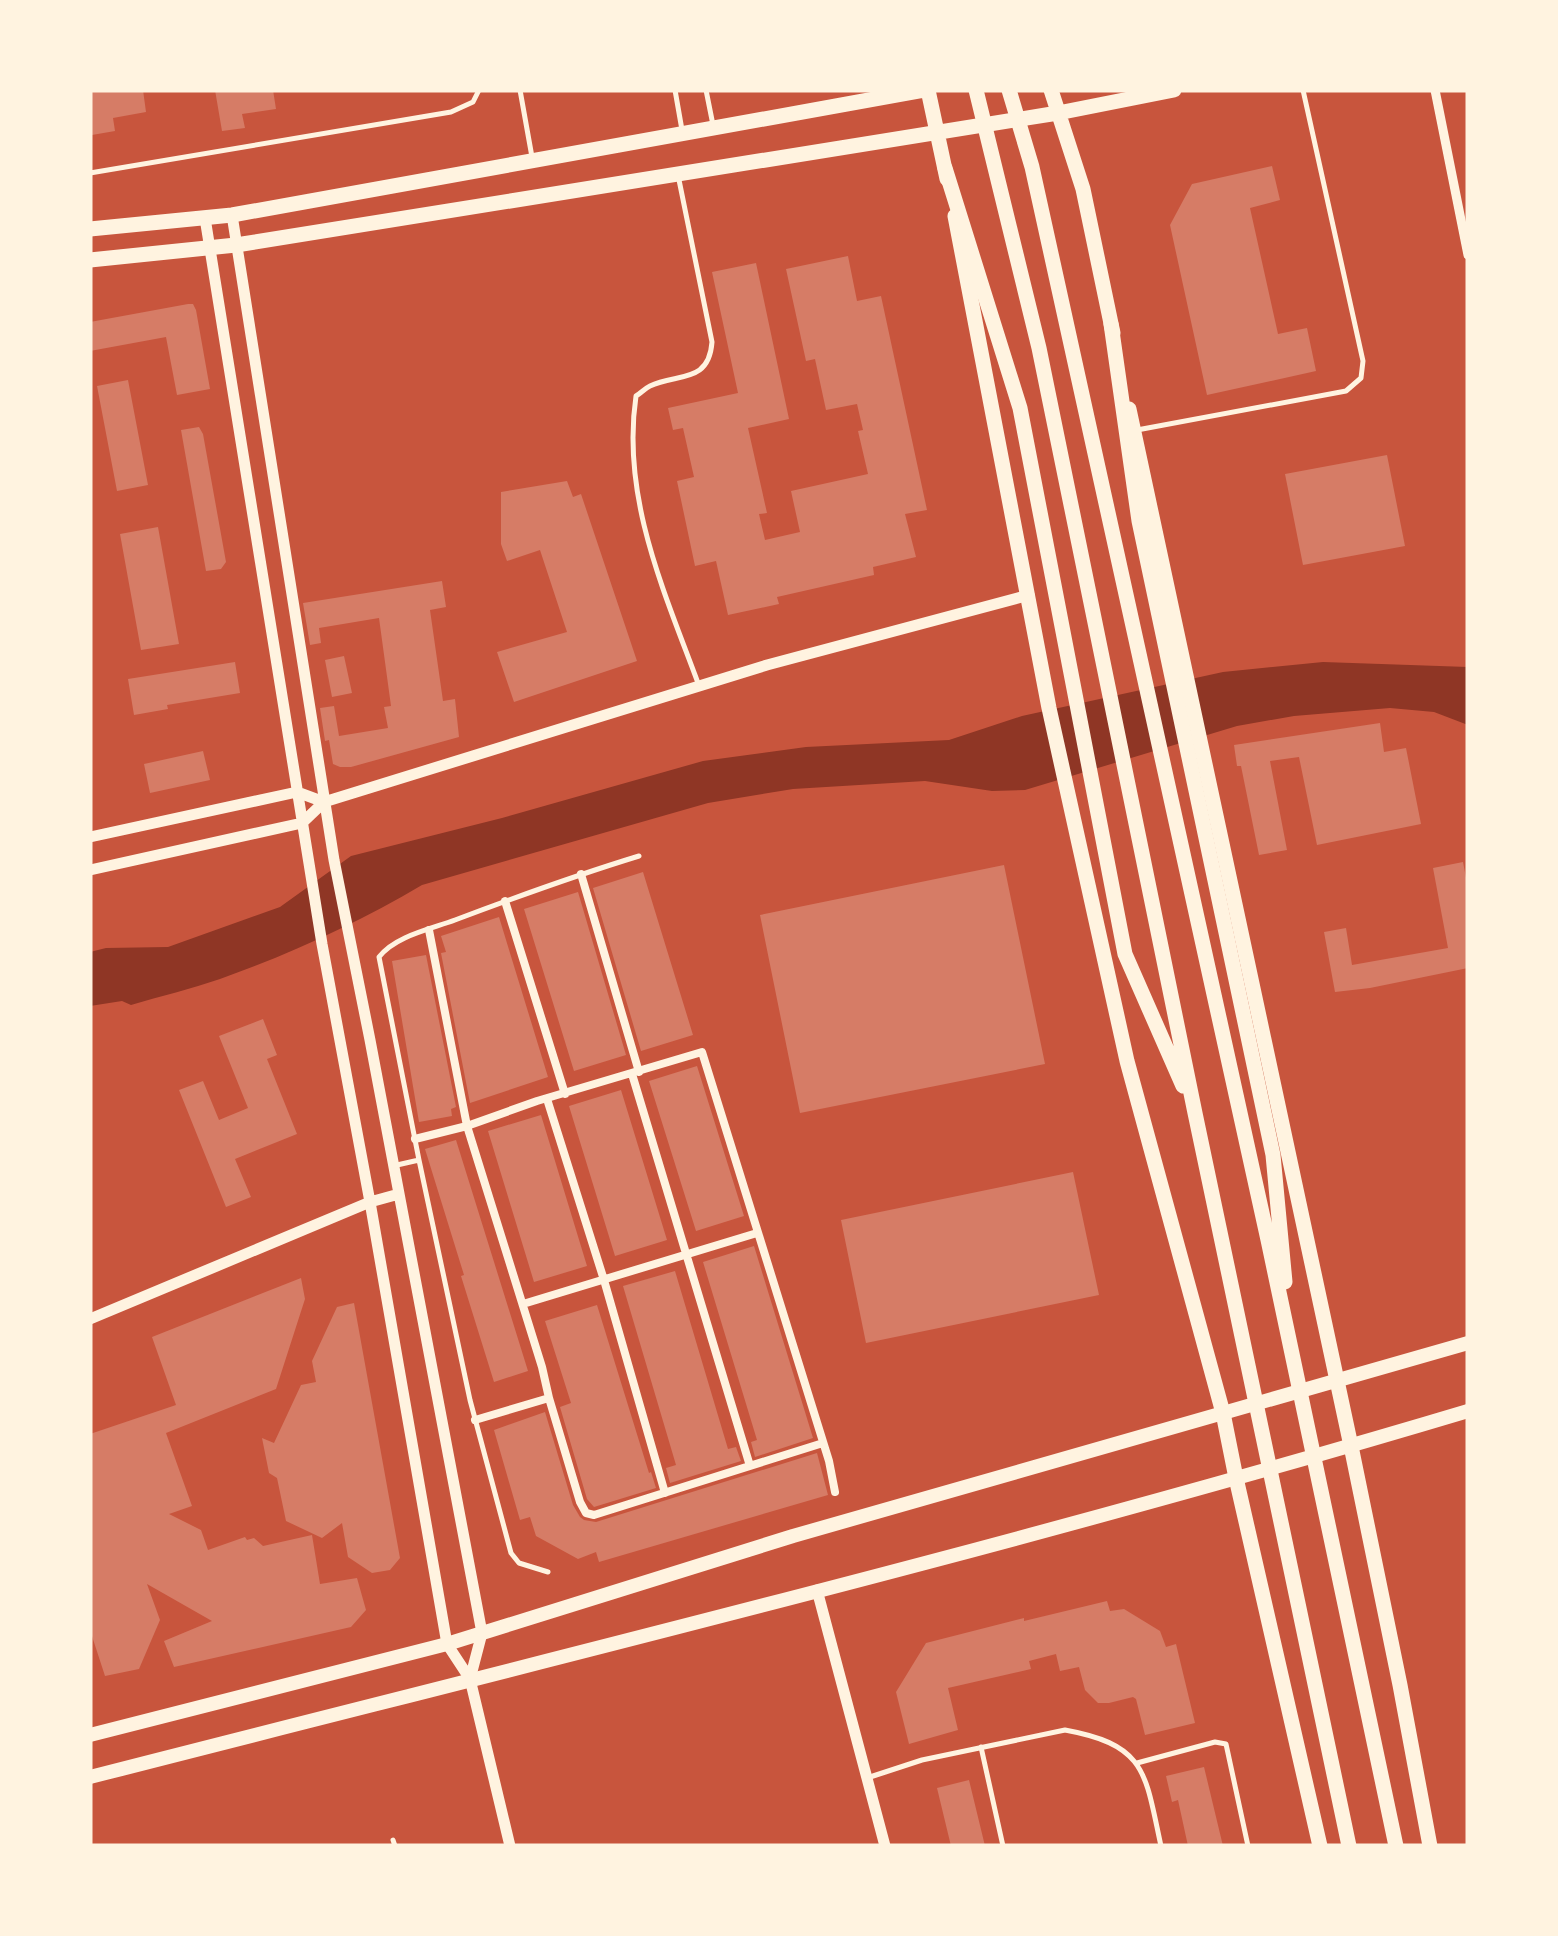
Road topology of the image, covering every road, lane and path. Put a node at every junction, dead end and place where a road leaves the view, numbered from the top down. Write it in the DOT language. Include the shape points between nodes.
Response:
graph roads {
  1 [pos="479,90"];
  2 [pos="520,90"];
  3 [pos="675,90"];
  4 [pos="706,90"];
  5 [pos="926,90"];
  6 [pos="976,90"];
  7 [pos="1009,90"];
  8 [pos="1051,90"];
  9 [pos="1174,90"];
  10 [pos="1303,90"];
  11 [pos="1435,90"];
  12 [pos="1058,113"];
  13 [pos="713,128"];
  14 [pos="937,131"];
  15 [pos="683,133"];
  16 [pos="532,160"];
  17 [pos="945,168"];
  18 [pos="90,173"];
  19 [pos="678,173"];
  20 [pos="232,215"];
  21 [pos="206,218"];
  22 [pos="90,229"];
  23 [pos="236,245"];
  24 [pos="210,248"];
  25 [pos="1468,255"];
  26 [pos="90,260"];
  27 [pos="1111,324"];
  28 [pos="1134,430"];
  29 [pos="1028,594"];
  30 [pos="699,686"];
  31 [pos="297,792"];
  32 [pos="324,802"];
  33 [pos="302,823"];
  34 [pos="90,837"];
  35 [pos="639,856"];
  36 [pos="90,870"];
  37 [pos="581,874"];
  38 [pos="505,901"];
  39 [pos="428,930"];
  40 [pos="636,1073"];
  41 [pos="566,1094"];
  42 [pos="547,1098"];
  43 [pos="1195,1112"];
  44 [pos="466,1126"];
  45 [pos="415,1140"];
  46 [pos="419,1160"];
  47 [pos="394,1165"];
  48 [pos="400,1194"];
  49 [pos="370,1202"];
  50 [pos="757,1233"];
  51 [pos="686,1255"];
  52 [pos="604,1280"];
  53 [pos="523,1304"];
  54 [pos="90,1319"];
  55 [pos="1468,1343"];
  56 [pos="1292,1356"];
  57 [pos="1336,1380"];
  58 [pos="549,1398"];
  59 [pos="1468,1411"];
  60 [pos="1224,1412"];
  61 [pos="474,1420"];
  62 [pos="824,1443"];
  63 [pos="1351,1446"];
  64 [pos="750,1466"];
  65 [pos="1236,1478"];
  66 [pos="835,1492"];
  67 [pos="665,1493"];
  68 [pos="548,1572"];
  69 [pos="817,1590"];
  70 [pos="482,1633"];
  71 [pos="447,1644"];
  72 [pos="470,1679"];
  73 [pos="90,1734"];
  74 [pos="981,1747"];
  75 [pos="1137,1763"];
  76 [pos="90,1776"];
  77 [pos="867,1778"];
  78 [pos="510,1846"];
  79 [pos="886,1846"];
  80 [pos="1003,1846"];
  81 [pos="1161,1846"];
  82 [pos="1248,1846"];
  83 [pos="1320,1846"];
  84 [pos="1349,1846"];
  85 [pos="1396,1846"];
  86 [pos="1430,1846"];
  1 -- 18 [label="lane" via="473,102 451,112"];
  2 -- 16 [label="lane"];
  3 -- 15 [label="lane"];
  4 -- 13 [label="lane"];
  5 -- 13 [label="main road"];
  5 -- 14 [label="main road"];
  6 -- 43 [label="main road" via="1039,348"];
  7 -- 56 [label="main road" via="1041,206"];
  8 -- 12 [label="main road"];
  9 -- 12 [label="main road"];
  10 -- 28 [label="lane" via="1361,378 1346,391"];
  11 -- 25 [label="street"];
  12 -- 14 [label="main road"];
  12 -- 27 [label="main road" via="1083,189"];
  13 -- 15 [label="main road"];
  14 -- 17 [label="main road"];
  14 -- 19 [label="main road"];
  15 -- 16 [label="main road"];
  16 -- 20 [label="main road"];
  17 -- 29 [label="main road"];
  17 -- 43 [label="main road" via="1020,408 1125,954"];
  19 -- 23 [label="main road"];
  19 -- 30 [label="lane" via="710,357 687,377 636,396 634,462 639,509"];
  20 -- 21 [label="main road"];
  20 -- 23 [label="street"];
  21 -- 22 [label="main road"];
  21 -- 24 [label="street"];
  23 -- 24 [label="main road"];
  23 -- 32 [label="street"];
  24 -- 26 [label="main road"];
  24 -- 31 [label="street"];
  27 -- 28 [label="main road"];
  27 -- 56 [label="main road" via="1139,521 1273,1154"];
  28 -- 57 [label="main road"];
  29 -- 30 [label="street"];
  29 -- 60 [label="main road" via="1127,1061"];
  30 -- 32 [label="street"];
  31 -- 32 [label="street"];
  31 -- 33 [label="street"];
  31 -- 34 [label="street"];
  32 -- 33 [label="street"];
  32 -- 47 [label="street"];
  33 -- 36 [label="street"];
  33 -- 49 [label="street"];
  35 -- 37 [label="lane"];
  37 -- 38 [label="lane"];
  37 -- 40 [label="street"];
  38 -- 39 [label="lane"];
  38 -- 41 [label="street"];
  39 -- 44 [label="street"];
  39 -- 45 [label="lane" via="386,947 379,957"];
  40 -- 41 [label="street"];
  40 -- 50 [label="street" via="702,1052"];
  40 -- 51 [label="street"];
  41 -- 42 [label="street"];
  42 -- 44 [label="street"];
  42 -- 52 [label="street"];
  43 -- 84 [label="main road"];
  44 -- 45 [label="street"];
  44 -- 53 [label="street"];
  45 -- 46 [label="lane"];
  46 -- 47 [label="lane"];
  46 -- 61 [label="lane"];
  47 -- 48 [label="street"];
  48 -- 49 [label="street"];
  48 -- 70 [label="street"];
  49 -- 54 [label="street"];
  49 -- 71 [label="street"];
  50 -- 51 [label="street"];
  50 -- 62 [label="street"];
  51 -- 52 [label="street"];
  51 -- 64 [label="street"];
  52 -- 53 [label="street"];
  52 -- 67 [label="street"];
  53 -- 58 [label="street"];
  55 -- 57 [label="main road"];
  56 -- 85 [label="main road"];
  57 -- 60 [label="main road"];
  57 -- 63 [label="main road"];
  58 -- 61 [label="street"];
  58 -- 67 [label="street" via="586,1512 594,1516"];
  59 -- 63 [label="main road"];
  60 -- 65 [label="main road"];
  60 -- 70 [label="main road"];
  61 -- 68 [label="lane" via="511,1553 519,1563"];
  62 -- 64 [label="street"];
  62 -- 66 [label="street"];
  63 -- 65 [label="main road"];
  63 -- 86 [label="main road"];
  64 -- 67 [label="street"];
  65 -- 69 [label="main road"];
  65 -- 83 [label="main road"];
  69 -- 72 [label="main road"];
  69 -- 77 [label="street"];
  70 -- 71 [label="main road"];
  70 -- 72 [label="street"];
  71 -- 72 [label="street"];
  71 -- 73 [label="main road"];
  72 -- 76 [label="main road"];
  72 -- 78 [label="street"];
  74 -- 75 [label="lane" via="1065,1730 1116,1745"];
  74 -- 77 [label="lane"];
  74 -- 80 [label="lane"];
  75 -- 81 [label="lane"];
  75 -- 82 [label="lane" via="1226,1744"];
  77 -- 79 [label="street"];
}
